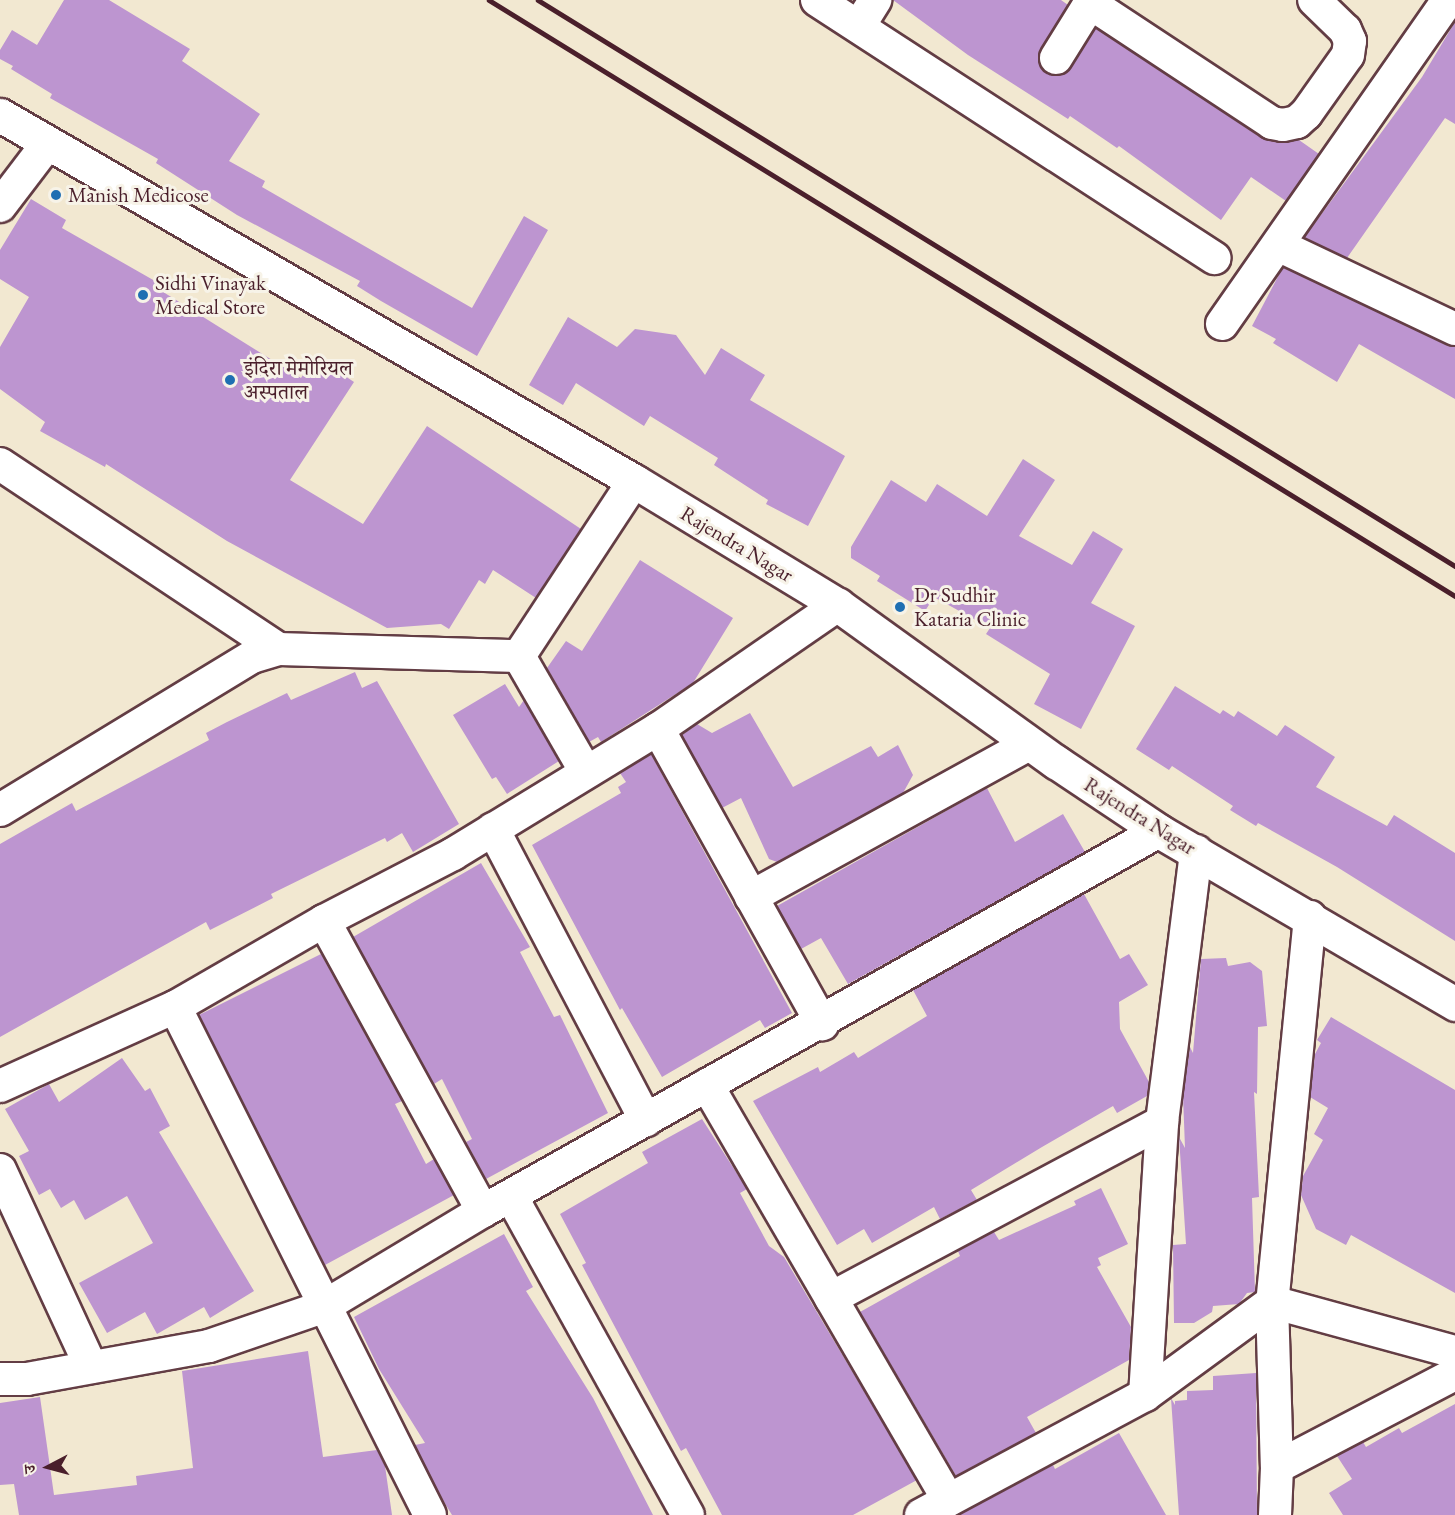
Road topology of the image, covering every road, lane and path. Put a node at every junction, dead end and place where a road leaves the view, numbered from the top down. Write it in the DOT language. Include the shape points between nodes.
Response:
graph roads {
  1 [pos="817,0"];
  2 [pos="1314,0"];
  3 [pos="1448,0"];
  4 [pos="1091,1"];
  5 [pos="867,13"];
  6 [pos="1056,58"];
  7 [pos="0,115"];
  8 [pos="48,143"];
  9 [pos="0,206"];
  10 [pos="1278,245"];
  11 [pos="1215,258"];
  12 [pos="1222,324"];
  13 [pos="1455,329"];
  14 [pos="0,464"];
  15 [pos="634,481"];
  16 [pos="838,605"];
  17 [pos="278,650"];
  18 [pos="519,656"];
  19 [pos="658,729"];
  20 [pos="1029,744"];
  21 [pos="586,772"];
  22 [pos="0,810"];
  23 [pos="493,829"];
  24 [pos="1159,831"];
  25 [pos="1196,851"];
  26 [pos="751,897"];
  27 [pos="1310,917"];
  28 [pos="324,921"];
  29 [pos="1455,1004"];
  30 [pos="175,1007"];
  31 [pos="822,1024"];
  32 [pos="707,1085"];
  33 [pos="0,1086"];
  34 [pos="646,1119"];
  35 [pos="1162,1122"];
  36 [pos="0,1170"];
  37 [pos="511,1196"];
  38 [pos="483,1211"];
  39 [pos="831,1298"];
  40 [pos="1272,1302"];
  41 [pos="324,1307"];
  42 [pos="1455,1352"];
  43 [pos="91,1367"];
  44 [pos="1455,1374"];
  45 [pos="0,1379"];
  46 [pos="1145,1395"];
  47 [pos="1277,1467"];
  48 [pos="949,1500"];
  49 [pos="430,1515"];
  50 [pos="688,1515"];
  51 [pos="921,1515"];
  52 [pos="1275,1515"];
  1 -- 5 [label="street"];
  2 -- 4 [label="street" via="1345,30 1350,42 1348,55 1306,114 1297,122 1283,125 1272,123"];
  3 -- 10 [label="street"];
  4 -- 6 [label="street"];
  5 -- 11 [label="street"];
  7 -- 8 [label="street, Rajendra Nagar"];
  8 -- 9 [label="street"];
  8 -- 15 [label="street, Rajendra Nagar"];
  10 -- 12 [label="street"];
  10 -- 13 [label="street"];
  14 -- 17 [label="street"];
  15 -- 16 [label="street, Rajendra Nagar"];
  15 -- 18 [label="street"];
  16 -- 19 [label="street"];
  16 -- 20 [label="street, Rajendra Nagar"];
  17 -- 18 [label="street"];
  17 -- 22 [label="street" via="252,657"];
  18 -- 21 [label="street"];
  19 -- 21 [label="street"];
  19 -- 26 [label="street"];
  20 -- 24 [label="street, Rajendra Nagar"];
  20 -- 26 [label="street"];
  21 -- 23 [label="street"];
  23 -- 28 [label="street"];
  23 -- 34 [label="street"];
  24 -- 25 [label="street, Rajendra Nagar"];
  24 -- 31 [label="street"];
  25 -- 27 [label="street, Rajendra Nagar"];
  25 -- 35 [label="street"];
  26 -- 31 [label="street"];
  27 -- 29 [label="street, Rajendra Nagar"];
  27 -- 40 [label="street"];
  28 -- 30 [label="street"];
  28 -- 38 [label="street"];
  30 -- 33 [label="street"];
  30 -- 41 [label="street"];
  31 -- 32 [label="street"];
  32 -- 34 [label="street"];
  32 -- 39 [label="street"];
  34 -- 37 [label="street"];
  35 -- 39 [label="street"];
  35 -- 46 [label="street"];
  36 -- 43 [label="street"];
  37 -- 38 [label="street"];
  37 -- 50 [label="street"];
  38 -- 41 [label="street"];
  39 -- 48 [label="street"];
  40 -- 42 [label="street"];
  40 -- 46 [label="street"];
  40 -- 47 [label="street"];
  41 -- 43 [label="street" via="209,1346"];
  41 -- 49 [label="street"];
  43 -- 45 [label="street" via="27,1379"];
  44 -- 47 [label="street"];
  46 -- 48 [label="street"];
  47 -- 52 [label="street"];
  48 -- 51 [label="street"];
}
